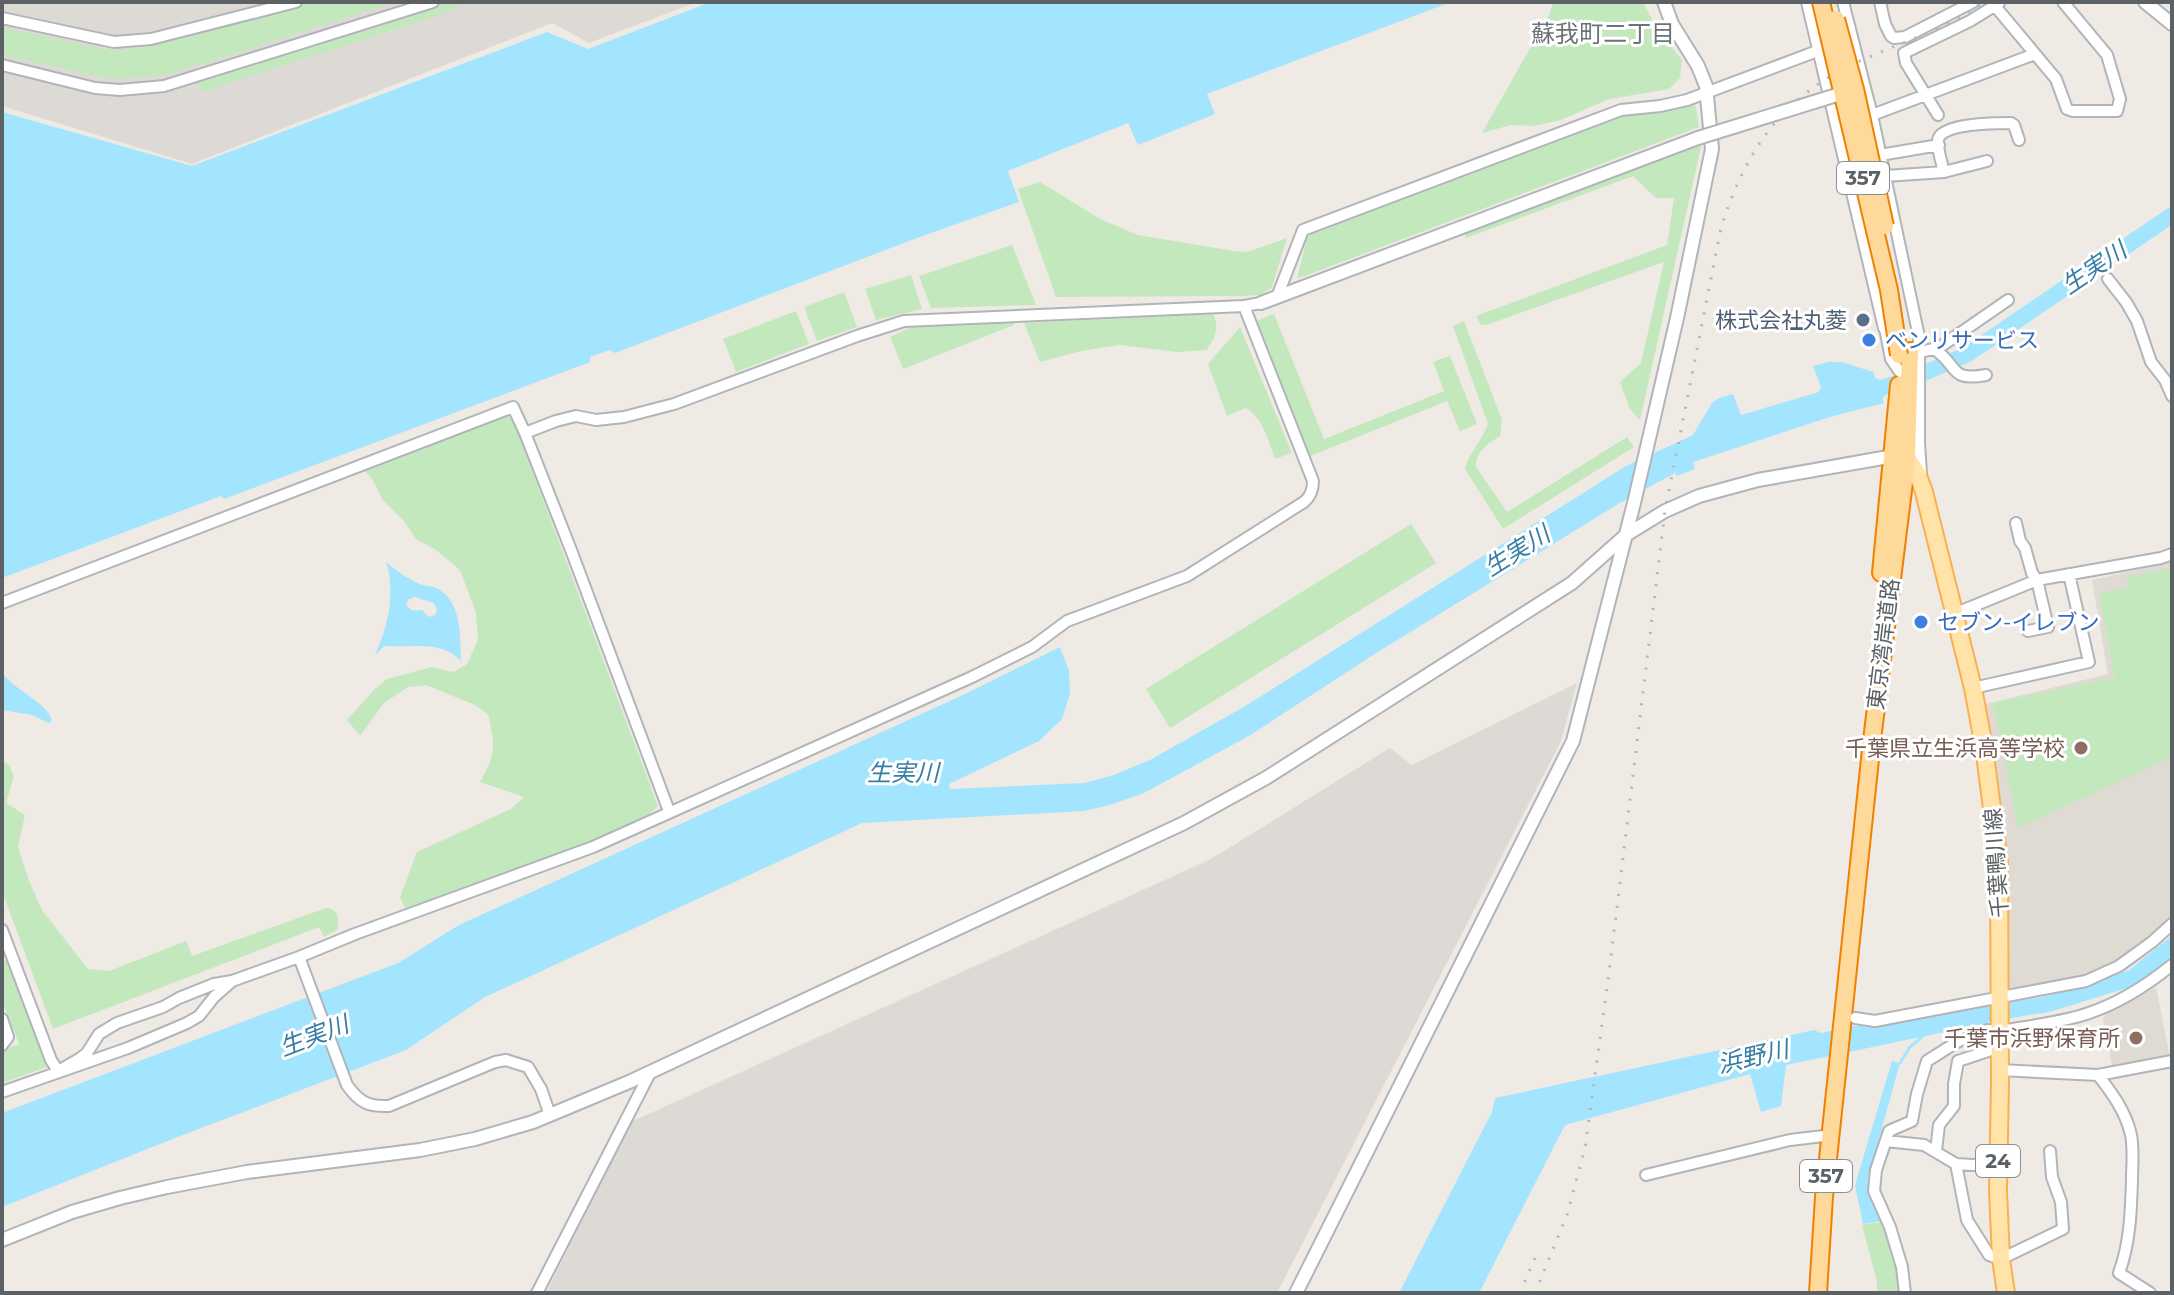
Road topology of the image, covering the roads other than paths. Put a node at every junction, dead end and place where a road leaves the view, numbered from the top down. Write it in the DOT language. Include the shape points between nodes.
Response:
graph roads {
  1 [pos="296,2"];
  2 [pos="433,2"];
  3 [pos="1664,2"];
  4 [pos="1808,2"];
  5 [pos="1821,2"];
  6 [pos="1832,2"];
  7 [pos="1843,2"];
  8 [pos="1880,2"];
  9 [pos="1973,2"];
  10 [pos="2063,2"];
  11 [pos="1998,4"];
  12 [pos="2153,4"];
  13 [pos="2,18"];
  14 [pos="2172,24"];
  15 [pos="1820,50"];
  16 [pos="2035,54"];
  17 [pos="2,65"];
  18 [pos="1707,91"];
  19 [pos="1849,91"];
  20 [pos="1925,95"];
  21 [pos="1872,115"];
  22 [pos="1938,115"];
  23 [pos="2019,140"];
  24 [pos="1939,145"];
  25 [pos="1880,155"];
  26 [pos="1987,161"];
  27 [pos="1944,172"];
  28 [pos="1885,176"];
  29 [pos="2108,279"];
  30 [pos="1277,297"];
  31 [pos="2008,300"];
  32 [pos="1261,303"];
  33 [pos="1244,306"];
  34 [pos="1885,328"];
  35 [pos="1934,349"];
  36 [pos="1921,355"];
  37 [pos="1899,364"];
  38 [pos="1986,375"];
  39 [pos="2172,396"];
  40 [pos="1910,405"];
  41 [pos="525,433"];
  42 [pos="1900,457"];
  43 [pos="1924,492"];
  44 [pos="2016,523"];
  45 [pos="1626,535"];
  46 [pos="2172,554"];
  47 [pos="2069,574"];
  48 [pos="2037,580"];
  49 [pos="2,603"];
  50 [pos="1954,614"];
  51 [pos="2028,631"];
  52 [pos="1973,688"];
  53 [pos="669,811"];
  54 [pos="2172,924"];
  55 [pos="2,930"];
  56 [pos="6,953"];
  57 [pos="299,957"];
  58 [pos="2172,965"];
  59 [pos="232,981"];
  60 [pos="2000,996"];
  61 [pos="2,1019"];
  62 [pos="1843,1024"];
  63 [pos="2000,1035"];
  64 [pos="2,1045"];
  65 [pos="2172,1061"];
  66 [pos="2000,1070"];
  67 [pos="58,1071"];
  68 [pos="650,1073"];
  69 [pos="2098,1075"];
  70 [pos="2,1092"];
  71 [pos="550,1115"];
  72 [pos="1827,1135"];
  73 [pos="1886,1141"];
  74 [pos="1936,1151"];
  75 [pos="2050,1151"];
  76 [pos="1956,1164"];
  77 [pos="1998,1164"];
  78 [pos="1646,1175"];
  79 [pos="2,1240"];
  80 [pos="2001,1259"];
  81 [pos="537,1293"];
  82 [pos="1296,1293"];
  83 [pos="1808,1293"];
  84 [pos="1818,1293"];
  85 [pos="1905,1293"];
  86 [pos="2006,1293"];
  87 [pos="2150,1293"];
  1 -- 13 [label="street" via="151,39 114,42"];
  2 -- 17 [label="street" via="164,86 95,88"];
  3 -- 18 [label="street"];
  4 -- 15 [label="street"];
  5 -- 19 [label="highway, 東京湾岸道路 / 357, bridge"];
  6 -- 19 [label="highway, 東京湾岸道路 / 357, bridge"];
  7 -- 21 [label="street"];
  8 -- 9 [label="street" via="1891,36 1899,38"];
  10 -- 16 [label="street" via="2107,55 2120,99 2117,111 2067,109 2056,79"];
  11 -- 16 [label="street"];
  11 -- 20 [label="street" via="1904,53"];
  12 -- 14 [label="street"];
  15 -- 18 [label="street"];
  15 -- 34 [label="street"];
  16 -- 20 [label="street"];
  18 -- 30 [label="street" via="1660,106 1621,110 1303,230"];
  18 -- 45 [label="street" via="1712,149"];
  19 -- 30 [label="street, bridge" via="1698,138"];
  19 -- 37 [label="highway, 東京湾岸道路 / 357, bridge"];
  19 -- 40 [label="highway, 東京湾岸道路 / 357, bridge" via="1909,336"];
  20 -- 21 [label="street"];
  20 -- 22 [label="street"];
  21 -- 25 [label="street"];
  23 -- 24 [label="street" via="2011,123 1987,124 1949,128 1940,134"];
  24 -- 25 [label="street"];
  24 -- 27 [label="street"];
  25 -- 28 [label="street"];
  26 -- 27 [label="street"];
  27 -- 28 [label="street"];
  28 -- 36 [label="street"];
  29 -- 39 [label="street" via="2137,321 2151,362"];
  30 -- 32 [label="street"];
  31 -- 35 [label="street"];
  32 -- 33 [label="street"];
  33 -- 41 [label="street" via="904,321 674,404 624,417 576,416"];
  33 -- 53 [label="street" via="1313,481 1310,497 1187,576 1067,621 1032,647 972,677"];
  34 -- 37 [label="street" via="1891,359"];
  35 -- 36 [label="street"];
  35 -- 38 [label="street" via="1956,373"];
  36 -- 40 [label="street"];
  37 -- 40 [label="highway, 東京湾岸道路 / 357"];
  40 -- 42 [label="highway, 東京湾岸道路 / 357"];
  40 -- 43 [label="street"];
  41 -- 49 [label="street" via="513,407"];
  41 -- 53 [label="street"];
  42 -- 43 [label="main road, 千葉鴨川線 / 24" via="1917,473"];
  42 -- 45 [label="street" via="1758,480 1699,496"];
  42 -- 62 [label="highway, 東京湾岸道路 / 357"];
  43 -- 50 [label="main road, 千葉鴨川線 / 24"];
  44 -- 48 [label="street"];
  45 -- 68 [label="street" via="1572,583 1266,778 1184,823"];
  45 -- 82 [label="street" via="1573,741"];
  46 -- 47 [label="street"];
  47 -- 48 [label="street"];
  47 -- 52 [label="street" via="2089,662"];
  48 -- 50 [label="street"];
  48 -- 51 [label="street" via="2048,627"];
  50 -- 52 [label="main road, 千葉鴨川線 / 24"];
  52 -- 60 [label="main road, 千葉鴨川線 / 24" via="1999,862"];
  53 -- 57 [label="street" via="593,847"];
  54 -- 60 [label="street" via="2119,966 2086,981"];
  55 -- 56 [label="street"];
  56 -- 67 [label="street"];
  57 -- 59 [label="street"];
  57 -- 71 [label="street" via="344,1077 363,1101 389,1106 506,1060 528,1067"];
  58 -- 63 [label="street" via="2106,1007"];
  59 -- 67 [label="street" via="187,1023"];
  59 -- 67 [label="street" via="107,1028 87,1053"];
  60 -- 62 [label="street"];
  60 -- 63 [label="main road, 千葉鴨川線 / 24"];
  61 -- 64 [label="street" via="8,1037"];
  62 -- 72 [label="highway, 東京湾岸道路 / 357"];
  63 -- 66 [label="main road, 千葉鴨川線 / 24"];
  63 -- 73 [label="street" via="1987,1030 1927,1061 1912,1121 1889,1131"];
  63 -- 74 [label="street" via="1958,1061 1954,1106 1939,1125"];
  65 -- 69 [label="street"];
  66 -- 69 [label="street"];
  66 -- 77 [label="main road, 千葉鴨川線 / 24"];
  67 -- 70 [label="street"];
  68 -- 71 [label="street"];
  68 -- 81 [label="street"];
  69 -- 87 [label="street" via="2125,1117 2133,1150 2130,1227 2119,1273"];
  71 -- 79 [label="street" via="420,1150 167,1187 72,1212"];
  72 -- 78 [label="street"];
  72 -- 83 [label="highway, 東京湾岸道路 / 357" via="1812,1215"];
  72 -- 84 [label="highway, 東京湾岸道路 / 357"];
  73 -- 74 [label="street"];
  73 -- 85 [label="street" via="1874,1191 1888,1220"];
  74 -- 76 [label="street"];
  75 -- 80 [label="street" via="2063,1229"];
  76 -- 77 [label="street"];
  76 -- 80 [label="street" via="1967,1220 1989,1255"];
  77 -- 80 [label="main road, 千葉鴨川線 / 24"];
  80 -- 86 [label="main road, 千葉鴨川線 / 24"];
}
